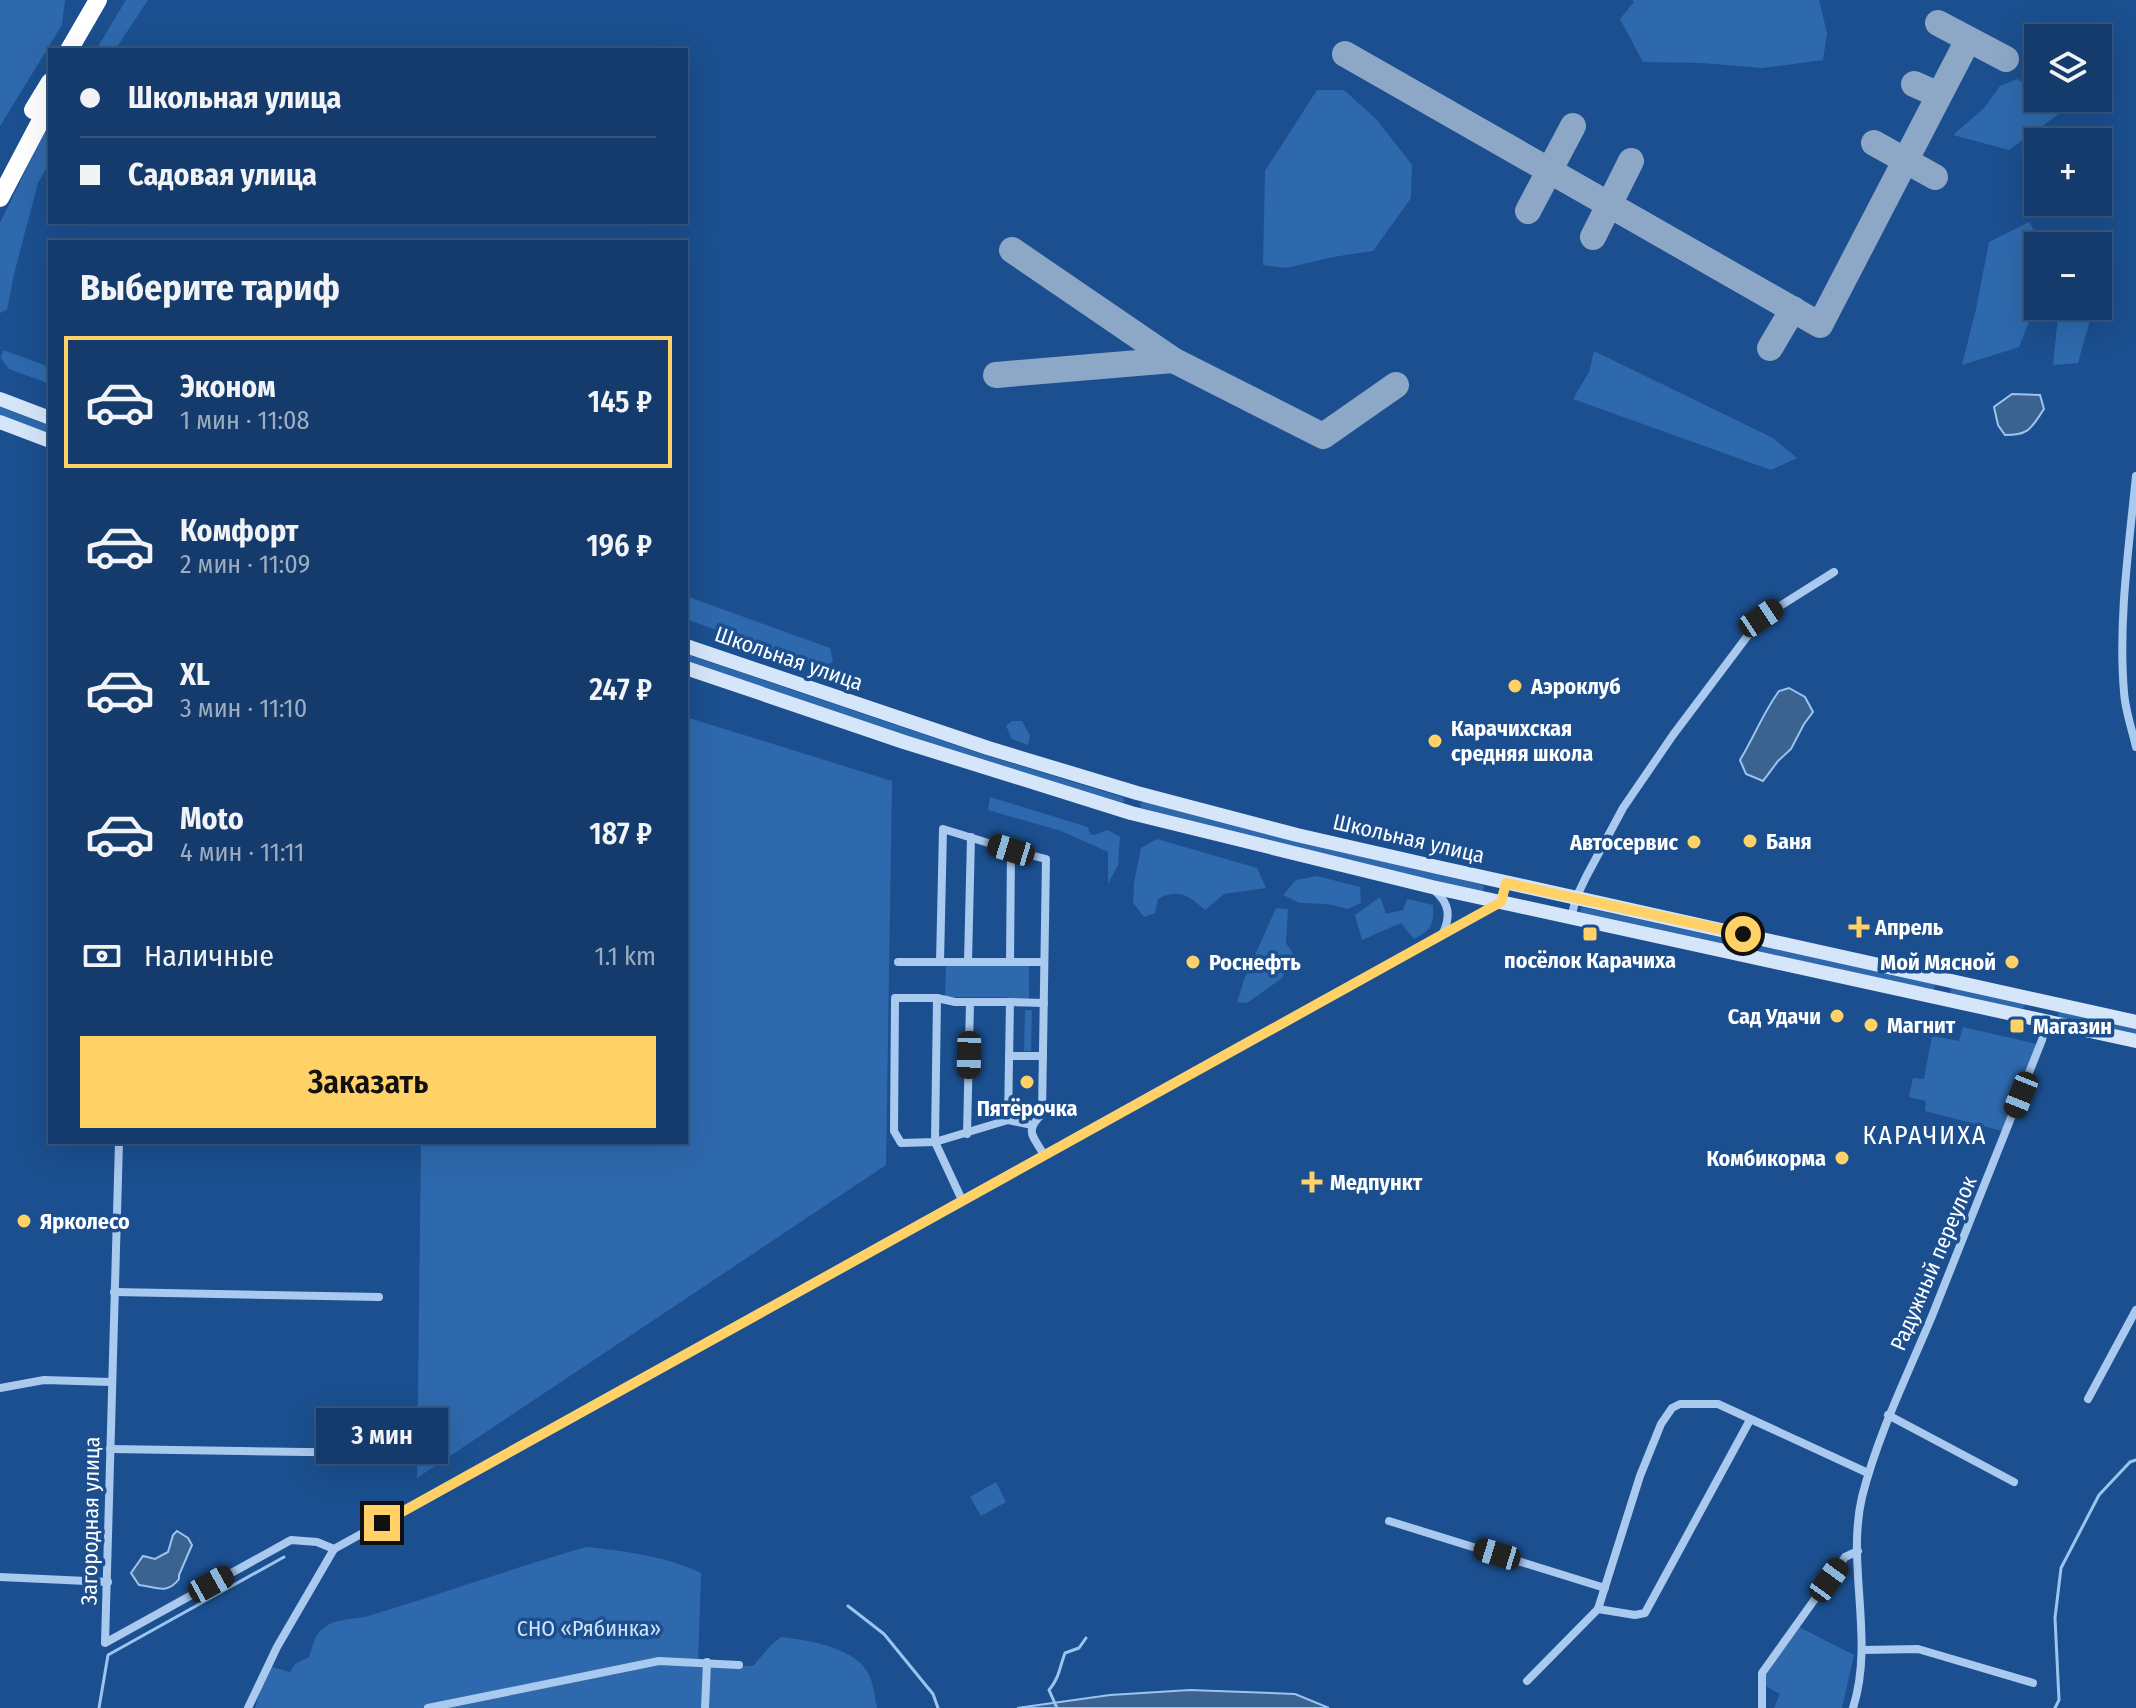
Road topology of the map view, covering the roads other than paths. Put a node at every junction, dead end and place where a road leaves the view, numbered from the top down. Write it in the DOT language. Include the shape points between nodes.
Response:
graph roads {
  1 [pos="98,0"];
  2 [pos="110,0"];
  3 [pos="70,48"];
  4 [pos="82,48"];
  5 [pos="48,86"];
  6 [pos="48,107"];
  7 [pos="0,174"];
  8 [pos="0,198"];
  9 [pos="0,399"];
  10 [pos="48,417"];
  11 [pos="0,422"];
  12 [pos="48,440"];
  13 [pos="2136,476"];
  14 [pos="1834,572"];
  15 [pos="688,647"];
  16 [pos="688,669"];
  17 [pos="2136,747"];
  18 [pos="1137,793"];
  19 [pos="1131,813"];
  20 [pos="971,837"];
  21 [pos="1011,850"];
  22 [pos="1506,883"];
  23 [pos="1432,887"];
  24 [pos="1576,898"];
  25 [pos="1501,902"];
  26 [pos="1571,918"];
  27 [pos="1442,935"];
  28 [pos="898,962"];
  29 [pos="940,962"];
  30 [pos="968,962"];
  31 [pos="1010,962"];
  32 [pos="1044,962"];
  33 [pos="937,998"];
  34 [pos="970,1002"];
  35 [pos="1010,1002"];
  36 [pos="1044,1003"];
  37 [pos="2050,1003"];
  38 [pos="2046,1022"];
  39 [pos="2136,1022"];
  40 [pos="2136,1041"];
  41 [pos="1009,1056"];
  42 [pos="1043,1056"];
  43 [pos="1008,1120"];
  44 [pos="1032,1125"];
  45 [pos="967,1134"];
  46 [pos="935,1142"];
  47 [pos="119,1144"];
  48 [pos="1044,1155"];
  49 [pos="962,1200"];
  50 [pos="114,1292"];
  51 [pos="379,1297"];
  52 [pos="2136,1310"];
  53 [pos="111,1382"];
  54 [pos="0,1388"];
  55 [pos="2088,1399"];
  56 [pos="1888,1415"];
  57 [pos="1750,1420"];
  58 [pos="110,1449"];
  59 [pos="374,1453"];
  60 [pos="1868,1473"];
  61 [pos="2014,1482"];
  62 [pos="1389,1521"];
  63 [pos="334,1549"];
  64 [pos="1858,1551"];
  65 [pos="0,1577"];
  66 [pos="108,1582"];
  67 [pos="1605,1588"];
  68 [pos="1598,1609"];
  69 [pos="1863,1650"];
  70 [pos="707,1662"];
  71 [pos="739,1665"];
  72 [pos="1527,1681"];
  73 [pos="2033,1683"];
  74 [pos="248,1708"];
  75 [pos="428,1708"];
  76 [pos="705,1708"];
  77 [pos="1762,1708"];
  78 [pos="1853,1708"];
  1 -- 3 [label="highway"];
  2 -- 4 [label="highway"];
  5 -- 7 [label="highway"];
  6 -- 8 [label="highway"];
  9 -- 10 [label="main road"];
  11 -- 12 [label="main road"];
  13 -- 17 [label="street" via="2122,651 2124,695"];
  14 -- 24 [label="street" via="1761,618 1623,808"];
  15 -- 18 [label="main road, Школьная улица"];
  16 -- 19 [label="main road, Школьная улица"];
  18 -- 19 [label="main road"];
  18 -- 22 [label="main road, Школьная улица"];
  19 -- 23 [label="main road, Школьная улица"];
  20 -- 21 [label="street"];
  20 -- 29 [label="street" via="943,829"];
  20 -- 30 [label="street"];
  21 -- 31 [label="street"];
  21 -- 32 [label="street" via="1046,859"];
  22 -- 24 [label="main road, Школьная улица"];
  22 -- 25 [label="main road"];
  23 -- 25 [label="main road, Школьная улица"];
  23 -- 27 [label="street" via="1448,907"];
  24 -- 26 [label="street"];
  24 -- 37 [label="main road, Школьная улица"];
  25 -- 26 [label="main road, Школьная улица"];
  25 -- 27 [label="street"];
  26 -- 38 [label="main road, Школьная улица"];
  27 -- 48 [label="street"];
  28 -- 29 [label="street"];
  29 -- 30 [label="street"];
  30 -- 31 [label="street"];
  31 -- 32 [label="street"];
  32 -- 36 [label="street"];
  33 -- 34 [label="street"];
  33 -- 46 [label="street"];
  33 -- 46 [label="street" via="895,998 894,1131 901,1143"];
  34 -- 35 [label="street"];
  34 -- 45 [label="street"];
  35 -- 36 [label="street"];
  35 -- 41 [label="street"];
  36 -- 42 [label="street"];
  37 -- 38 [label="main road"];
  37 -- 39 [label="main road, Школьная улица"];
  38 -- 40 [label="main road, Школьная улица"];
  38 -- 56 [label="street, Радужный переулок" via="1991,1172"];
  41 -- 42 [label="street"];
  41 -- 43 [label="street"];
  42 -- 44 [label="street" via="1042,1114"];
  43 -- 44 [label="street"];
  43 -- 45 [label="street"];
  44 -- 48 [label="street"];
  45 -- 46 [label="street"];
  46 -- 49 [label="street"];
  47 -- 50 [label="street, Загородная улица"];
  48 -- 49 [label="street"];
  49 -- 63 [label="street"];
  50 -- 51 [label="street"];
  50 -- 53 [label="street, Загородная улица"];
  52 -- 55 [label="street"];
  53 -- 54 [label="street" via="44,1380"];
  53 -- 58 [label="street, Загородная улица"];
  56 -- 60 [label="street, Радужный переулок"];
  56 -- 61 [label="street"];
  57 -- 60 [label="street"];
  57 -- 67 [label="street" via="1718,1404 1672,1408 1640,1476"];
  57 -- 68 [label="street" via="1645,1613"];
  58 -- 59 [label="street"];
  58 -- 66 [label="street, Загородная улица"];
  60 -- 64 [label="street, Радужный переулок"];
  62 -- 67 [label="street"];
  63 -- 66 [label="street, Загородная улица" via="291,1540 105,1643"];
  63 -- 74 [label="street"];
  64 -- 69 [label="street, Радужный переулок"];
  64 -- 77 [label="street" via="1845,1557 1762,1673"];
  65 -- 66 [label="street"];
  67 -- 68 [label="street"];
  68 -- 72 [label="street"];
  69 -- 73 [label="street" via="1918,1649"];
  69 -- 78 [label="street, Радужный переулок"];
  70 -- 71 [label="street"];
  70 -- 75 [label="street" via="659,1661"];
  70 -- 76 [label="street"];
}
